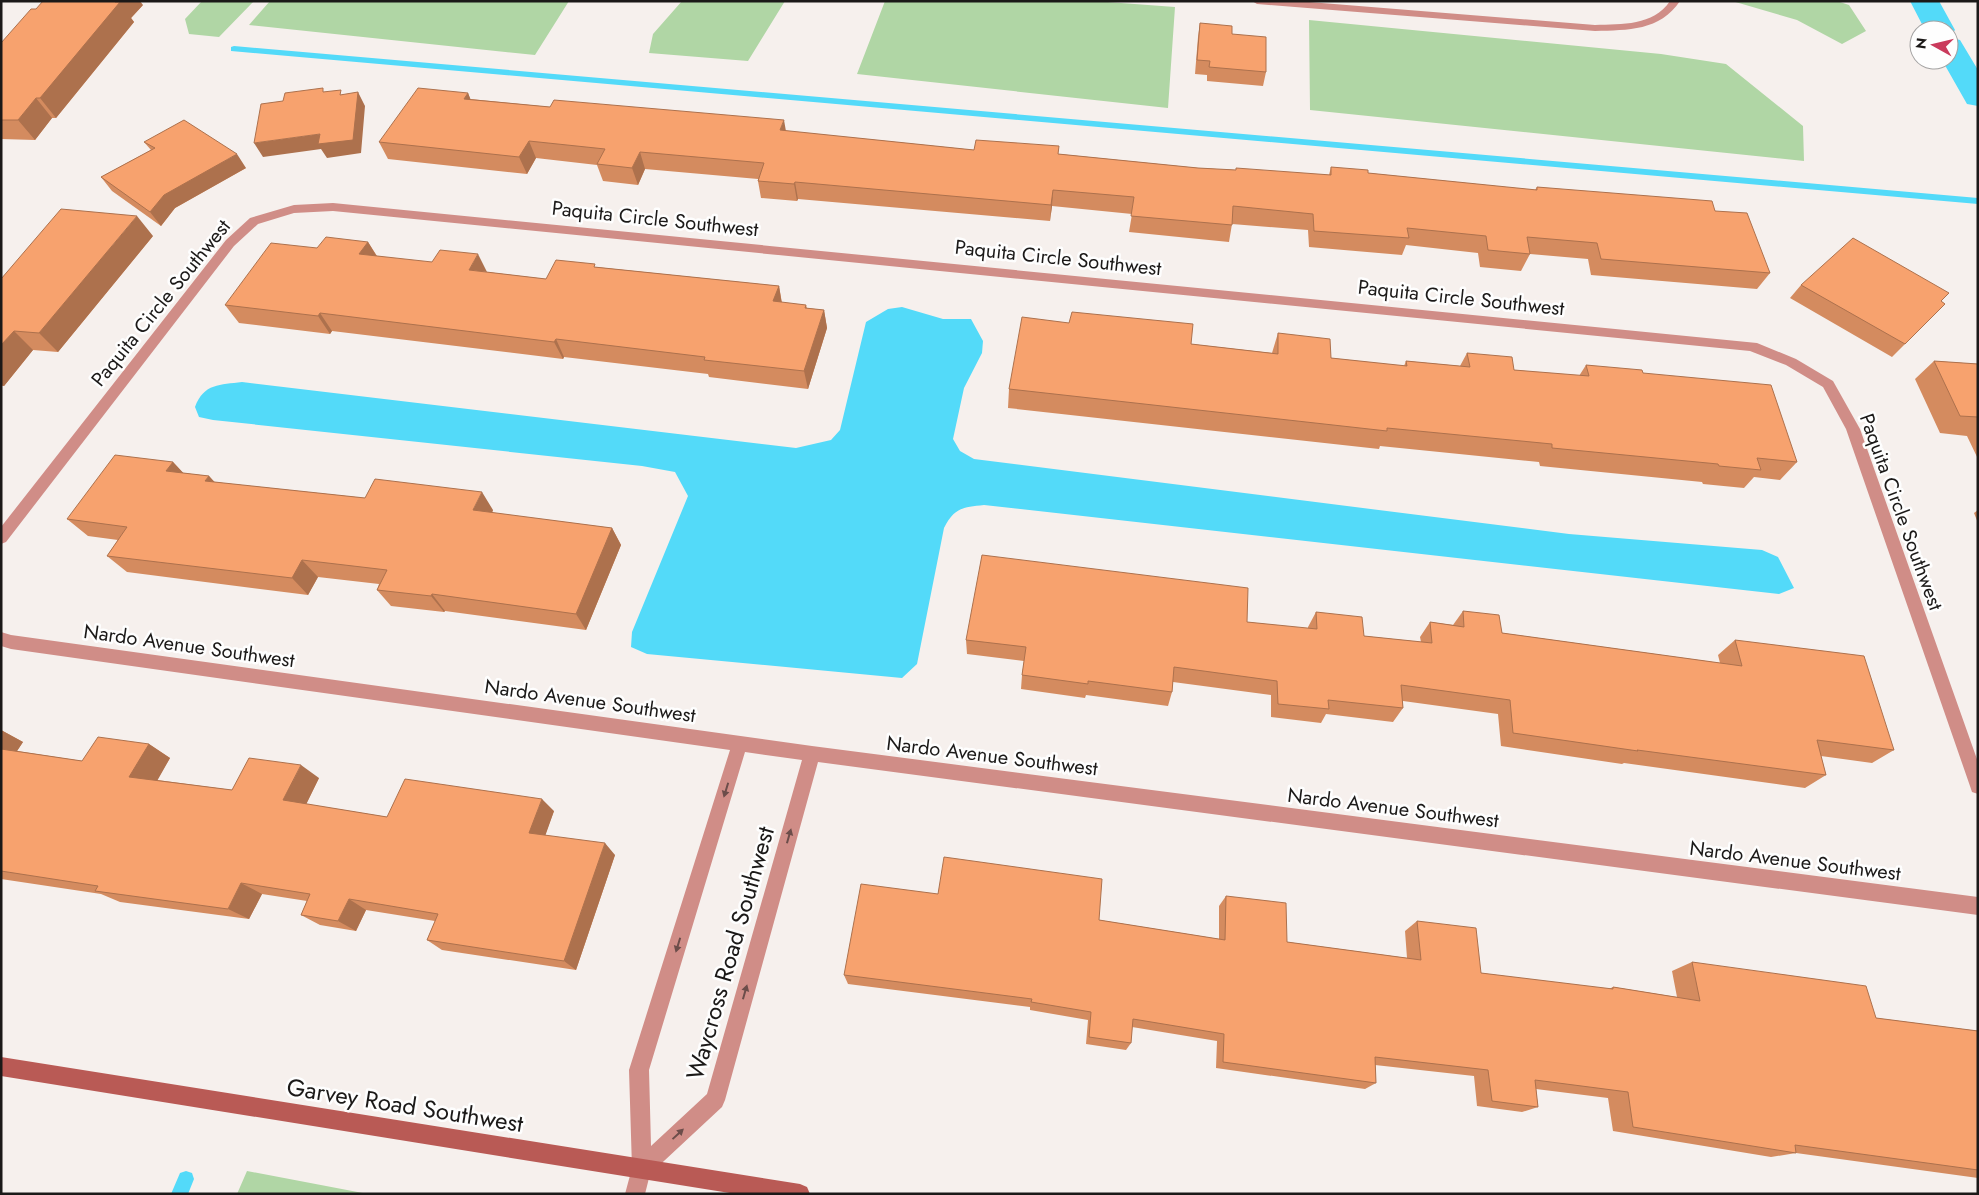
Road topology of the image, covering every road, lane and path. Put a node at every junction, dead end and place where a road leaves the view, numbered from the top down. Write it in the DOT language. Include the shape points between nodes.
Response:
graph roads {
  1 [pos="1257,1"];
  2 [pos="1675,1"];
  3 [pos="1,538"];
  4 [pos="1,639"];
  5 [pos="740,744"];
  6 [pos="812,754"];
  7 [pos="1978,786"];
  8 [pos="1978,906"];
  9 [pos="1,1066"];
  10 [pos="642,1168"];
  11 [pos="636,1194"];
  12 [pos="800,1194"];
  1 -- 2 [label="street" via="1588,28 1615,28 1652,21 1666,15"];
  3 -- 7 [label="street, Paquita Circle Southwest" via="230,243 254,221 294,209 333,207 1752,346 1791,362 1828,384 1853,429"];
  4 -- 5 [label="street, Nardo Avenue Southwest"];
  5 -- 6 [label="street, Nardo Avenue Southwest"];
  5 -- 10 [label="street, one-way" via="639,1070"];
  6 -- 8 [label="street, Nardo Avenue Southwest"];
  10 -- 6 [label="street, Waycross Road Southwest, one-way" via="715,1100"];
  9 -- 10 [label="street, Garvey Road Southwest"];
  10 -- 11 [label="street"];
  10 -- 12 [label="street, Garvey Road Southwest"];
}
